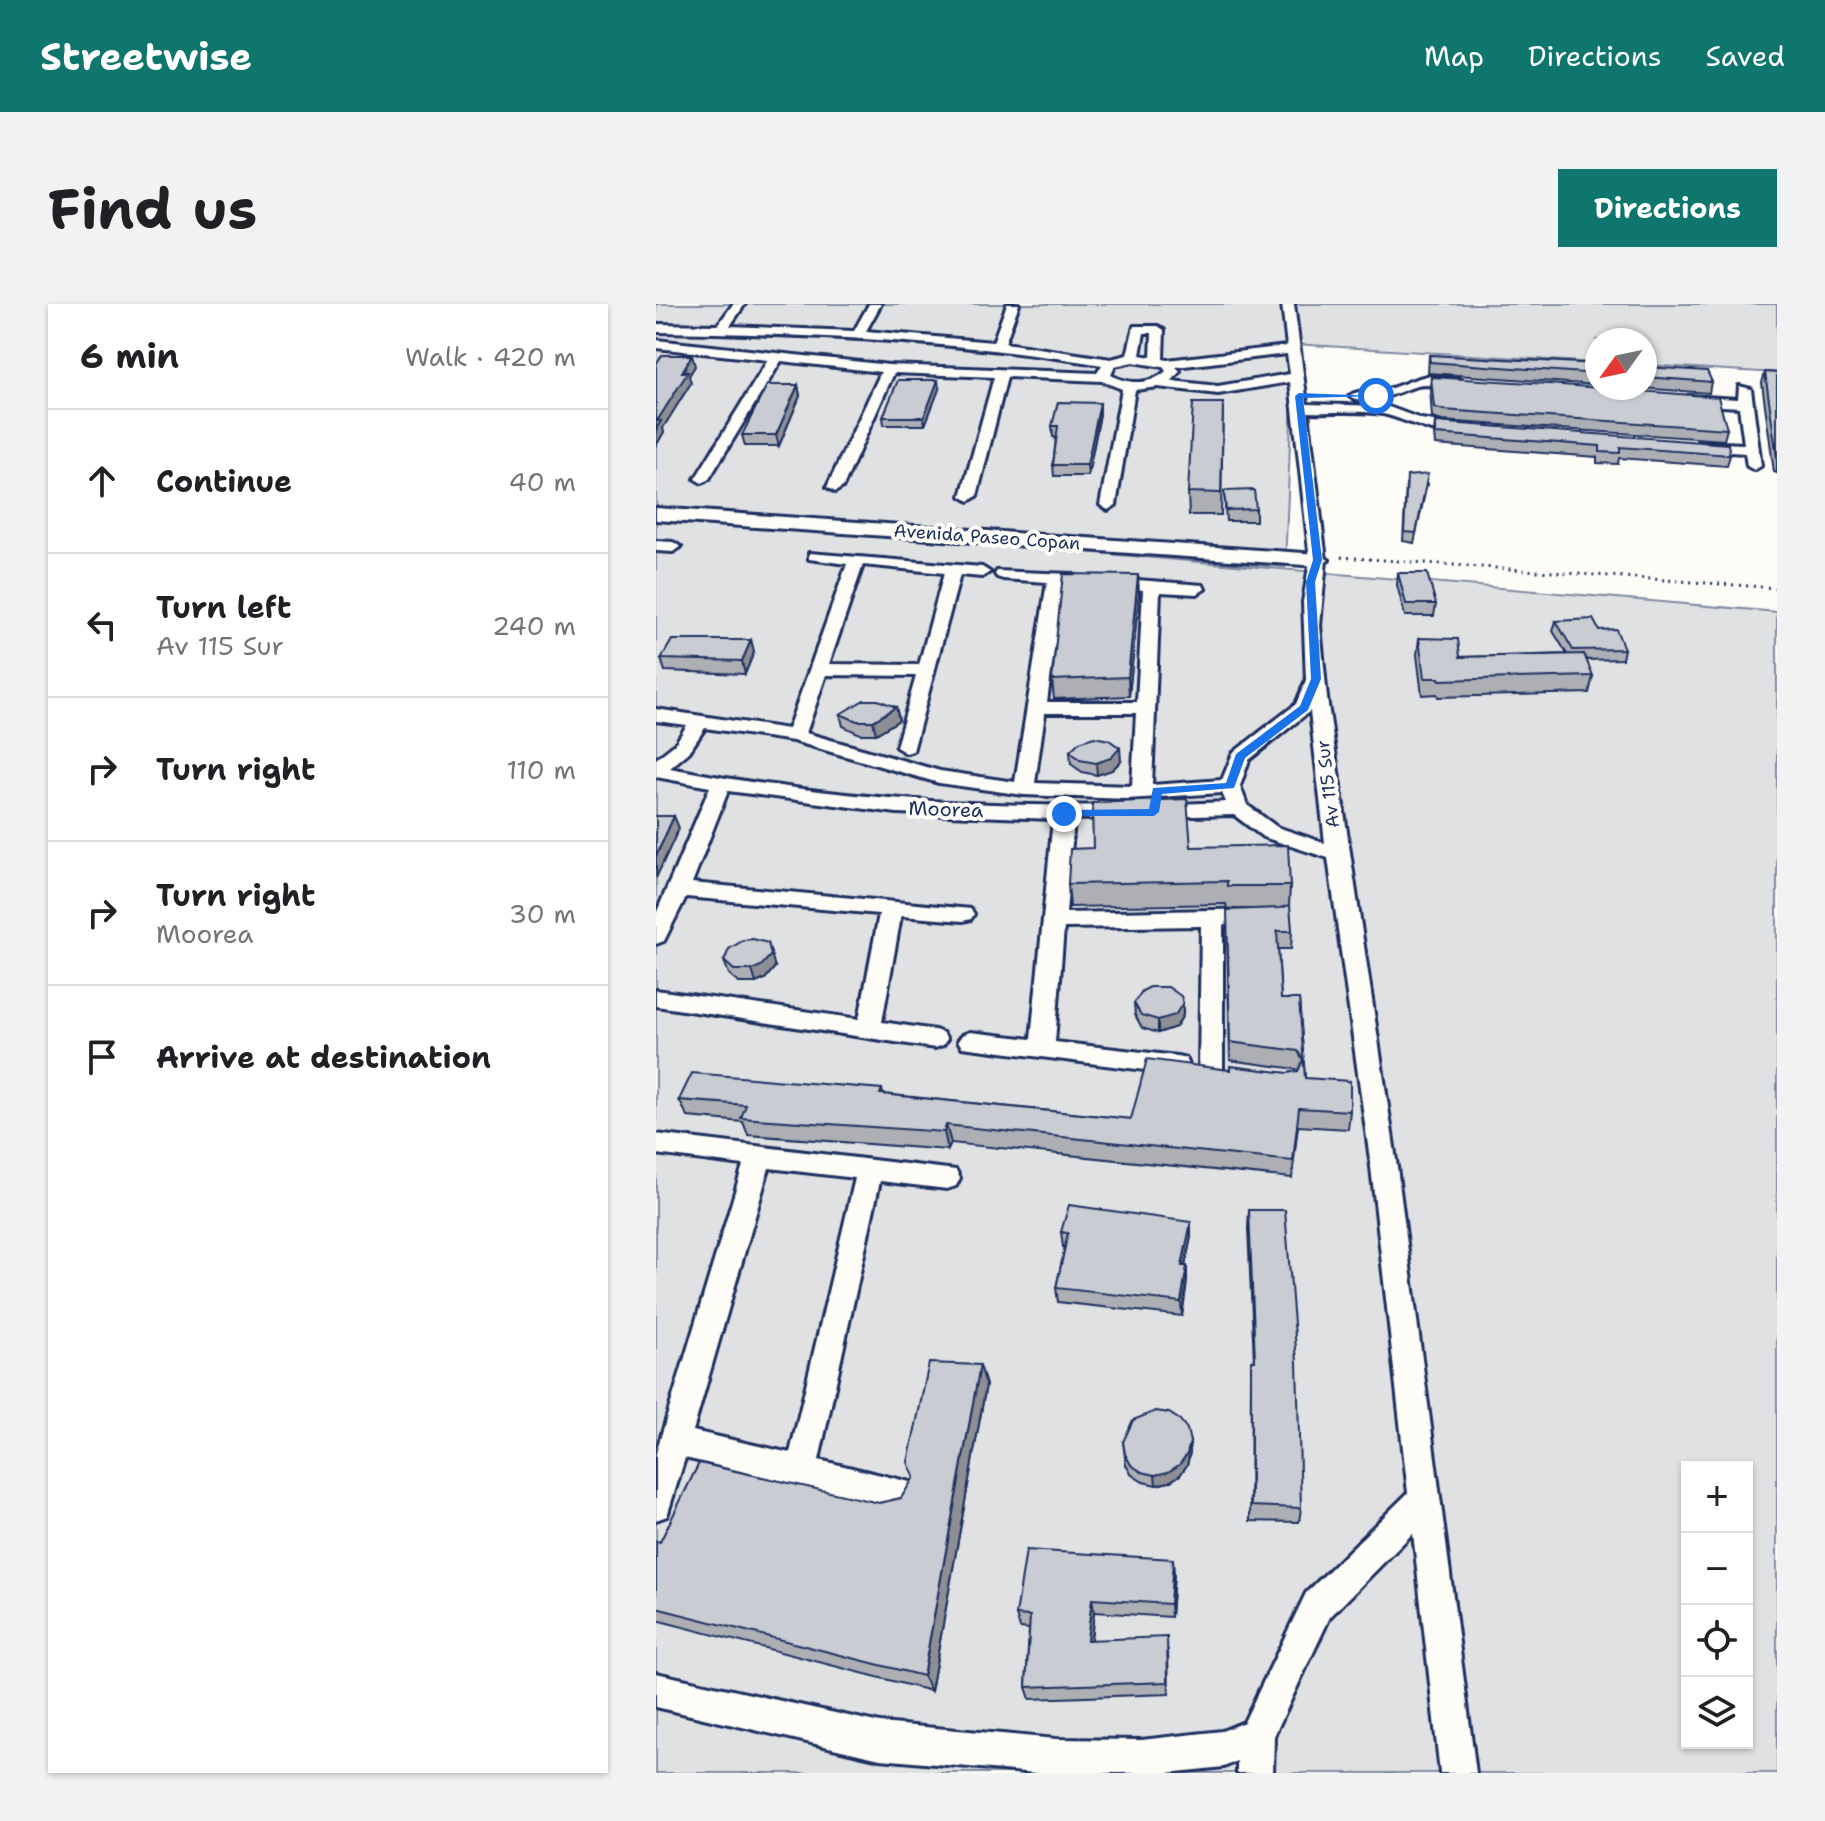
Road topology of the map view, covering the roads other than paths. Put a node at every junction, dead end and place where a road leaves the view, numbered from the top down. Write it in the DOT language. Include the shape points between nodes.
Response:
graph roads {
  1 [pos="739,304"];
  2 [pos="875,304"];
  3 [pos="1013,304"];
  4 [pos="1288,304"];
  5 [pos="656,328"];
  6 [pos="722,329"];
  7 [pos="858,334"];
  8 [pos="662,344"];
  9 [pos="997,347"];
  10 [pos="776,358"];
  11 [pos="1133,358"];
  12 [pos="656,361"];
  13 [pos="1111,363"];
  14 [pos="1165,367"];
  15 [pos="889,369"];
  16 [pos="1001,375"];
  17 [pos="1105,377"];
  18 [pos="1297,378"];
  19 [pos="1158,383"];
  20 [pos="1473,384"];
  21 [pos="1129,386"];
  22 [pos="1395,390"];
  23 [pos="1673,399"];
  24 [pos="1399,413"];
  25 [pos="1486,431"];
  26 [pos="1689,445"];
  27 [pos="1752,449"];
  28 [pos="1754,466"];
  29 [pos="702,479"];
  30 [pos="835,487"];
  31 [pos="969,496"];
  32 [pos="1108,505"];
  33 [pos="656,514"];
  34 [pos="815,556"];
  35 [pos="857,560"];
  36 [pos="1318,560"];
  37 [pos="953,569"];
  38 [pos="982,572"];
  39 [pos="1003,574"];
  40 [pos="1056,578"];
  41 [pos="1084,580"];
  42 [pos="1125,584"];
  43 [pos="1152,586"];
  44 [pos="1197,589"];
  45 [pos="820,669"];
  46 [pos="925,671"];
  47 [pos="1316,679"];
  48 [pos="1037,707"];
  49 [pos="1146,708"];
  50 [pos="656,715"];
  51 [pos="699,720"];
  52 [pos="795,736"];
  53 [pos="906,747"];
  54 [pos="656,770"];
  55 [pos="721,784"];
  56 [pos="1230,786"];
  57 [pos="1024,789"];
  58 [pos="1150,791"];
  59 [pos="1238,808"];
  60 [pos="1154,812"];
  61 [pos="1064,814"];
  62 [pos="1336,853"];
  63 [pos="679,889"];
  64 [pos="891,908"];
  65 [pos="963,914"];
  66 [pos="1279,916"];
  67 [pos="1212,918"];
  68 [pos="1054,921"];
  69 [pos="656,936"];
  70 [pos="656,998"];
  71 [pos="869,1030"];
  72 [pos="935,1039"];
  73 [pos="970,1041"];
  74 [pos="1042,1049"];
  75 [pos="1211,1069"];
  76 [pos="1242,1073"];
  77 [pos="656,1144"];
  78 [pos="759,1156"];
  79 [pos="870,1169"];
  80 [pos="947,1178"];
  81 [pos="675,1441"];
  82 [pos="801,1471"];
  83 [pos="903,1494"];
  84 [pos="1425,1498"];
  85 [pos="656,1505"];
  86 [pos="656,1690"];
  87 [pos="1256,1734"];
  88 [pos="1255,1773"];
  89 [pos="1458,1773"];
  1 -- 6 [label="street"];
  2 -- 7 [label="street"];
  3 -- 9 [label="street"];
  4 -- 18 [label="street, Av 115 Sur"];
  5 -- 6 [label="street"];
  6 -- 7 [label="street"];
  7 -- 9 [label="street"];
  8 -- 10 [label="street"];
  8 -- 12 [label="street"];
  9 -- 13 [label="street"];
  10 -- 15 [label="street"];
  10 -- 29 [label="street"];
  11 -- 13 [label="street"];
  11 -- 14 [label="street"];
  11 -- 14 [label="street" via="1138,329 1152,328 1158,330"];
  13 -- 17 [label="street"];
  14 -- 18 [label="street"];
  14 -- 19 [label="street"];
  15 -- 16 [label="street"];
  15 -- 30 [label="street"];
  16 -- 17 [label="street"];
  16 -- 31 [label="street"];
  17 -- 21 [label="street"];
  18 -- 19 [label="street" via="1218,390"];
  18 -- 22 [label="street" via="1376,396"];
  18 -- 24 [label="street"];
  18 -- 36 [label="street, Av 115 Sur"];
  19 -- 21 [label="street"];
  20 -- 22 [label="street" via="1427,380"];
  21 -- 32 [label="street"];
  22 -- 24 [label="street"];
  23 -- 27 [label="street" via="1745,396"];
  24 -- 25 [label="street" via="1439,428"];
  26 -- 27 [label="street"];
  27 -- 28 [label="street"];
  33 -- 36 [label="main road, Avenida Paseo Copan"];
  34 -- 35 [label="street"];
  35 -- 37 [label="street"];
  35 -- 45 [label="street"];
  36 -- 47 [label="street, Av 115 Sur" via="1311,582"];
  37 -- 38 [label="street"];
  37 -- 46 [label="street"];
  39 -- 40 [label="street"];
  40 -- 41 [label="street"];
  40 -- 48 [label="street"];
  42 -- 43 [label="street"];
  43 -- 44 [label="street"];
  43 -- 49 [label="street"];
  45 -- 46 [label="street"];
  45 -- 52 [label="street"];
  46 -- 53 [label="street"];
  47 -- 56 [label="street" via="1304,707 1240,757"];
  47 -- 62 [label="street, Av 115 Sur"];
  48 -- 49 [label="street"];
  48 -- 57 [label="street"];
  49 -- 58 [label="street"];
  50 -- 51 [label="street"];
  51 -- 52 [label="street"];
  51 -- 54 [label="street" via="691,739"];
  52 -- 57 [label="street" via="939,777"];
  54 -- 55 [label="street, Moorea"];
  55 -- 61 [label="street, Moorea" via="895,807"];
  55 -- 63 [label="street"];
  56 -- 58 [label="street"];
  56 -- 59 [label="street"];
  57 -- 58 [label="street"];
  58 -- 60 [label="street"];
  59 -- 60 [label="street, Moorea"];
  59 -- 62 [label="street" via="1270,832"];
  60 -- 61 [label="street, Moorea"];
  61 -- 68 [label="street"];
  62 -- 84 [label="street, Av 115 Sur" via="1384,1167"];
  63 -- 64 [label="street"];
  63 -- 69 [label="street"];
  64 -- 65 [label="street"];
  64 -- 71 [label="street"];
  66 -- 67 [label="street"];
  67 -- 68 [label="street"];
  67 -- 75 [label="street"];
  68 -- 74 [label="street"];
  70 -- 71 [label="street"];
  71 -- 72 [label="street"];
  73 -- 74 [label="street"];
  74 -- 75 [label="street"];
  75 -- 76 [label="street"];
  77 -- 78 [label="street"];
  78 -- 79 [label="street"];
  78 -- 81 [label="street"];
  79 -- 80 [label="street"];
  79 -- 82 [label="street"];
  81 -- 82 [label="street"];
  81 -- 85 [label="street"];
  82 -- 83 [label="street"];
  84 -- 87 [label="street" via="1318,1605"];
  84 -- 89 [label="street, Av 115 Sur"];
  86 -- 87 [label="street" via="880,1741 1056,1757 1141,1758 1224,1749"];
  87 -- 88 [label="street"];
}
